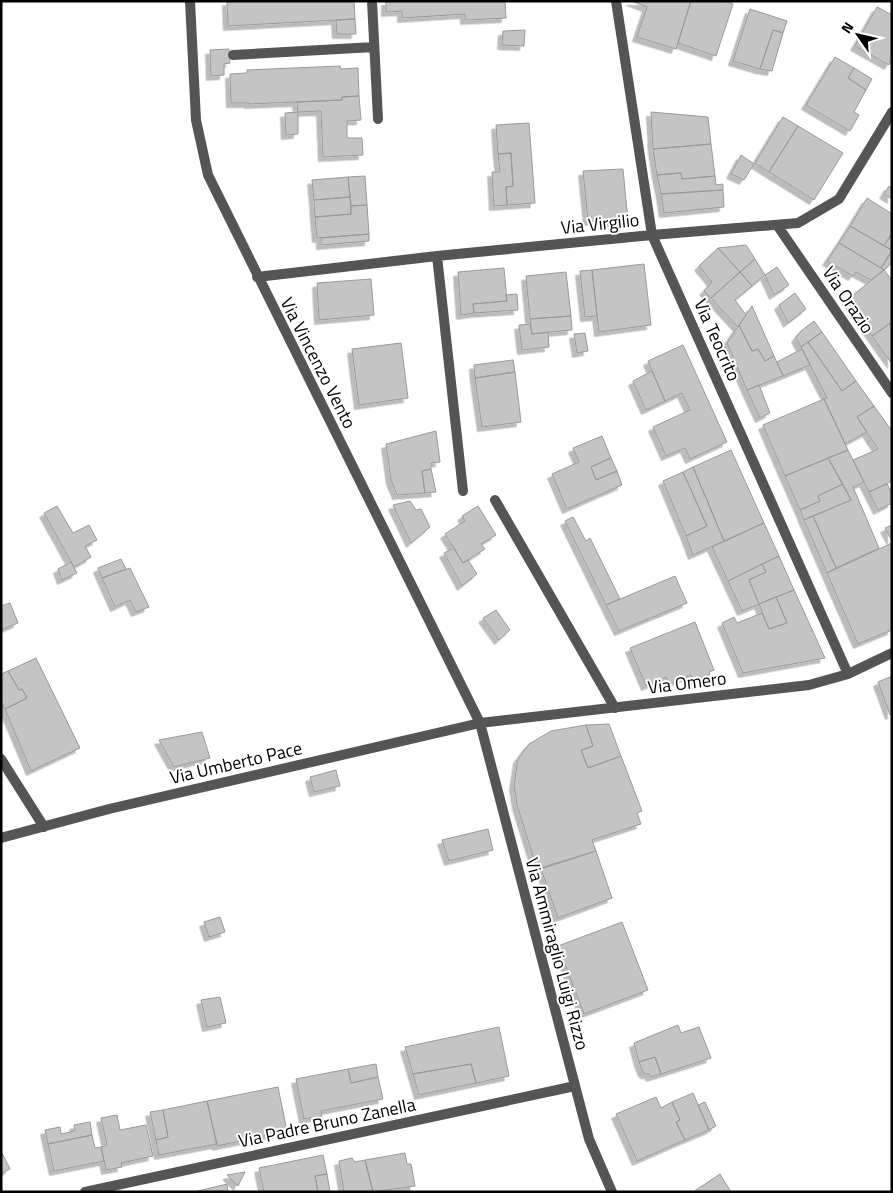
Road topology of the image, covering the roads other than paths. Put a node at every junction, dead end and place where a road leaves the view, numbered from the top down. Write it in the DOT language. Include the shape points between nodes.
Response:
graph roads {
  1 [pos="190,1"];
  2 [pos="372,1"];
  3 [pos="616,1"];
  4 [pos="374,47"];
  5 [pos="233,55"];
  6 [pos="892,112"];
  7 [pos="378,119"];
  8 [pos="777,225"];
  9 [pos="652,235"];
  10 [pos="437,256"];
  11 [pos="257,277"];
  12 [pos="892,393"];
  13 [pos="463,491"];
  14 [pos="495,500"];
  15 [pos="892,653"];
  16 [pos="848,674"];
  17 [pos="615,708"];
  18 [pos="480,722"];
  19 [pos="1,759"];
  20 [pos="44,826"];
  21 [pos="1,838"];
  22 [pos="575,1086"];
  23 [pos="85,1192"];
  24 [pos="612,1192"];
  1 -- 11 [label="street, Via Vincenzo Vento" via="196,120 208,175"];
  2 -- 4 [label="street"];
  3 -- 9 [label="street, Via Teocrito"];
  4 -- 5 [label="street"];
  4 -- 7 [label="street"];
  6 -- 8 [label="street, Via Virgilio" via="839,199 798,222"];
  8 -- 9 [label="street, Via Virgilio"];
  8 -- 12 [label="street, Via Orazio"];
  9 -- 10 [label="street, Via Virgilio"];
  9 -- 16 [label="street, Via Teocrito"];
  10 -- 11 [label="street, Via Virgilio"];
  10 -- 13 [label="street"];
  11 -- 18 [label="street, Via Vincenzo Vento"];
  14 -- 17 [label="street"];
  15 -- 16 [label="street, Via Omero"];
  16 -- 17 [label="street, Via Omero" via="809,685"];
  17 -- 18 [label="street, Via Omero"];
  18 -- 20 [label="street, Via Umberto Pace"];
  18 -- 22 [label="street, Via Ammiraglio Luigi Rizzo"];
  19 -- 20 [label="street"];
  20 -- 21 [label="street, Via Umberto Pace"];
  22 -- 23 [label="street, Via Padre Bruno Zanella"];
  22 -- 24 [label="street, Via Ammiraglio Luigi Rizzo" via="589,1139"];
}
